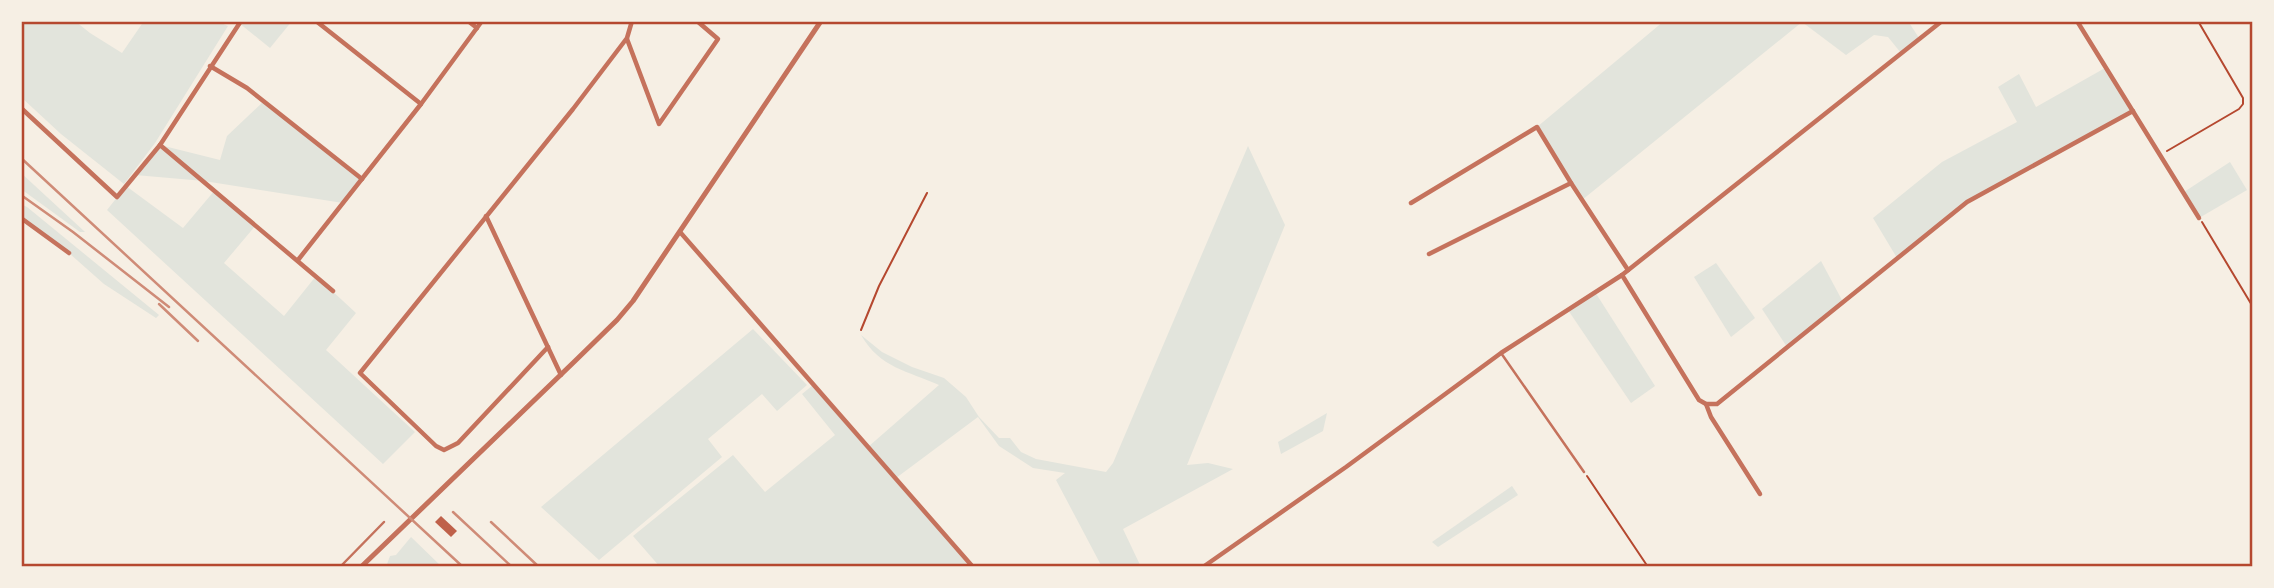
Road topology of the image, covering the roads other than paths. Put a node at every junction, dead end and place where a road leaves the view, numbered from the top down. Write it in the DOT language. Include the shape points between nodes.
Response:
graph roads {
  1 [pos="241,21"];
  2 [pos="316,21"];
  3 [pos="468,21"];
  4 [pos="482,21"];
  5 [pos="632,21"];
  6 [pos="697,21"];
  7 [pos="821,21"];
  8 [pos="1942,21"];
  9 [pos="2077,21"];
  10 [pos="477,28"];
  11 [pos="627,38"];
  12 [pos="210,66"];
  13 [pos="421,104"];
  14 [pos="21,108"];
  15 [pos="2133,111"];
  16 [pos="160,145"];
  17 [pos="362,178"];
  18 [pos="1571,183"];
  19 [pos="1410,203"];
  20 [pos="486,216"];
  21 [pos="21,218"];
  22 [pos="2199,218"];
  23 [pos="680,232"];
  24 [pos="69,253"];
  25 [pos="1429,254"];
  26 [pos="298,260"];
  27 [pos="1628,270"];
  28 [pos="1622,275"];
  29 [pos="333,291"];
  30 [pos="548,347"];
  31 [pos="1501,353"];
  32 [pos="561,375"];
  33 [pos="1706,404"];
  34 [pos="1584,472"];
  35 [pos="1760,494"];
  36 [pos="384,523"];
  37 [pos="340,567"];
  38 [pos="361,567"];
  39 [pos="974,567"];
  40 [pos="1203,567"];
  1 -- 12 [label="street"];
  2 -- 13 [label="street"];
  3 -- 10 [label="street"];
  4 -- 10 [label="street"];
  5 -- 11 [label="street"];
  6 -- 11 [label="street" via="718,38 659,124"];
  7 -- 23 [label="street"];
  8 -- 27 [label="street"];
  9 -- 15 [label="street"];
  10 -- 13 [label="street"];
  11 -- 20 [label="street"];
  12 -- 16 [label="street"];
  12 -- 17 [label="street" via="247,88"];
  13 -- 17 [label="street"];
  14 -- 16 [label="street" via="117,197"];
  15 -- 22 [label="street"];
  15 -- 33 [label="street" via="1967,202 1717,404"];
  16 -- 26 [label="street"];
  17 -- 26 [label="street"];
  18 -- 19 [label="street" via="1537,127"];
  18 -- 25 [label="street"];
  18 -- 27 [label="street"];
  20 -- 30 [label="street"];
  20 -- 30 [label="street" via="360,373 444,450 458,443"];
  21 -- 24 [label="street"];
  23 -- 32 [label="street" via="633,301"];
  23 -- 39 [label="street"];
  26 -- 29 [label="street"];
  27 -- 28 [label="street"];
  28 -- 31 [label="street"];
  28 -- 33 [label="street" via="1699,400"];
  30 -- 32 [label="street"];
  31 -- 34 [label="lane"];
  31 -- 40 [label="street"];
  32 -- 38 [label="street"];
  33 -- 35 [label="street"];
  36 -- 37 [label="lane"];
}
